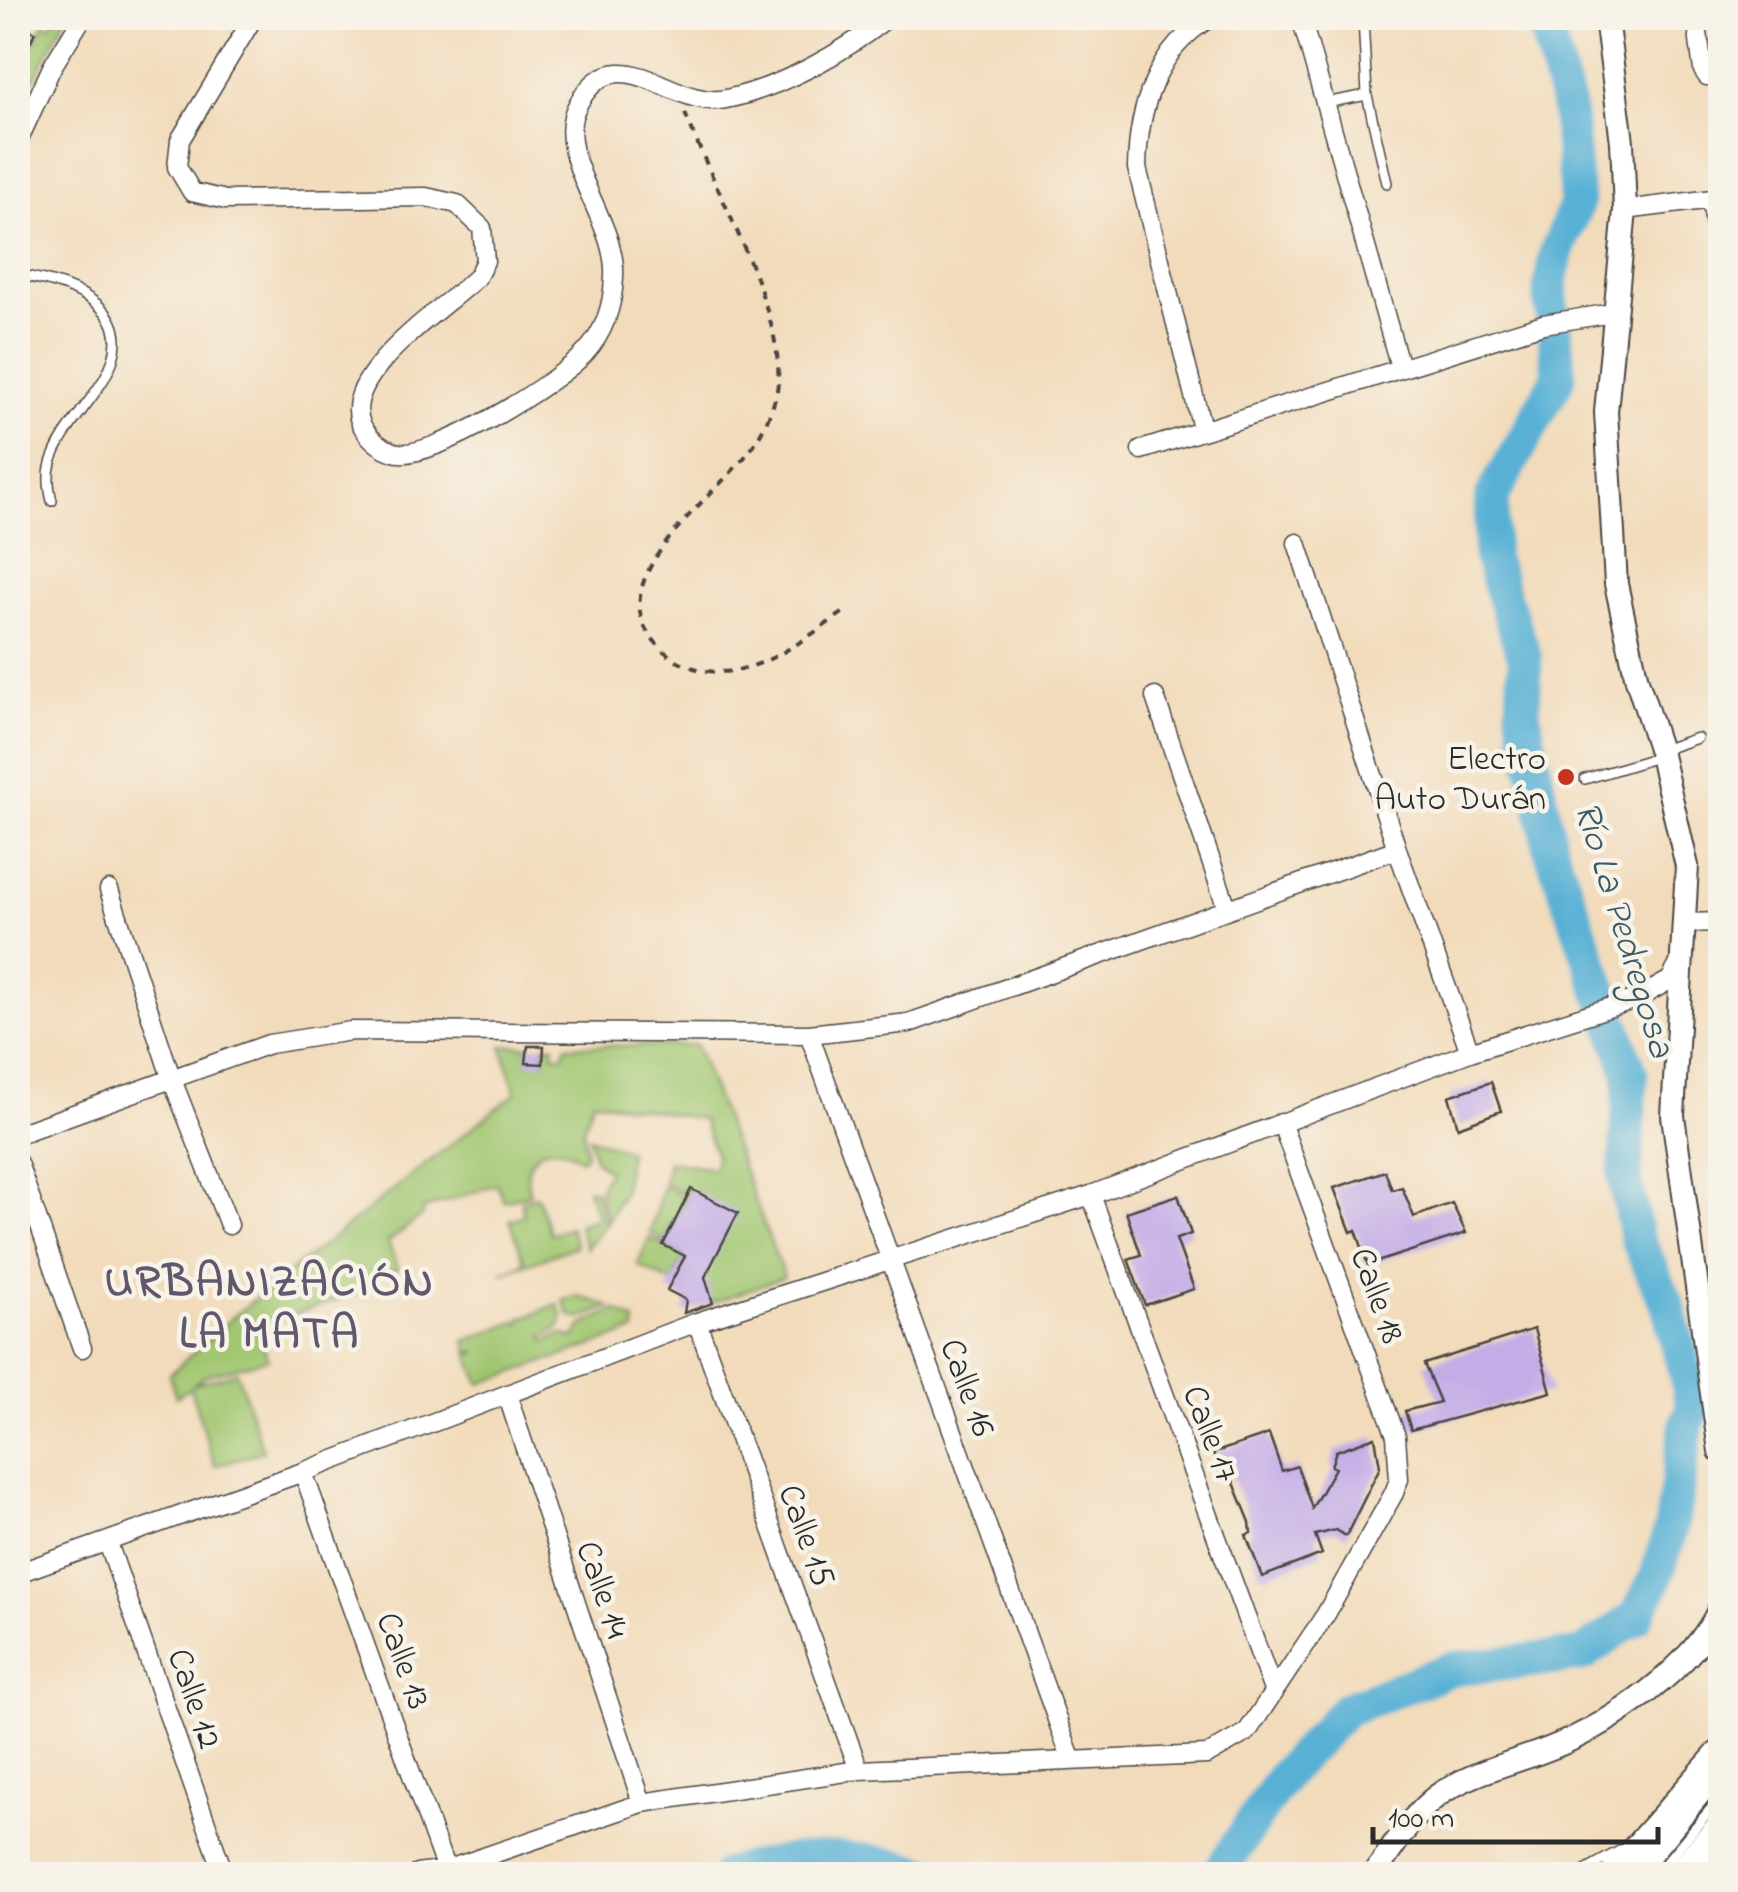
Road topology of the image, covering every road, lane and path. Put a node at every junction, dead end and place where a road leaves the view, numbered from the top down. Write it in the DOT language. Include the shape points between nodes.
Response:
graph roads {
  1 [pos="82,18"];
  2 [pos="253,18"];
  3 [pos="887,18"];
  4 [pos="1210,18"];
  5 [pos="1301,18"];
  6 [pos="1363,18"];
  7 [pos="1606,18"];
  8 [pos="1696,18"];
  9 [pos="1720,74"];
  10 [pos="678,94"];
  11 [pos="1367,94"];
  12 [pos="1324,103"];
  13 [pos="23,122"];
  14 [pos="18,141"];
  15 [pos="1387,184"];
  16 [pos="1716,199"];
  17 [pos="1625,210"];
  18 [pos="1720,261"];
  19 [pos="18,275"];
  20 [pos="1613,312"];
  21 [pos="1400,368"];
  22 [pos="1202,428"];
  23 [pos="1141,450"];
  24 [pos="52,502"];
  25 [pos="1298,544"];
  26 [pos="844,612"];
  27 [pos="1155,697"];
  28 [pos="1697,738"];
  29 [pos="1660,754"];
  30 [pos="1584,779"];
  31 [pos="1397,849"];
  32 [pos="110,890"];
  33 [pos="1226,908"];
  34 [pos="1720,922"];
  35 [pos="1686,923"];
  36 [pos="1686,950"];
  37 [pos="809,1034"];
  38 [pos="1470,1052"];
  39 [pos="171,1077"];
  40 [pos="1282,1122"];
  41 [pos="18,1134"];
  42 [pos="18,1164"];
  43 [pos="1091,1194"];
  44 [pos="229,1225"];
  45 [pos="889,1262"];
  46 [pos="697,1322"];
  47 [pos="82,1348"];
  48 [pos="507,1394"];
  49 [pos="1720,1451"];
  50 [pos="303,1472"];
  51 [pos="108,1543"];
  52 [pos="18,1573"];
  53 [pos="1720,1608"];
  54 [pos="1274,1692"];
  55 [pos="1720,1756"];
  56 [pos="1072,1762"];
  57 [pos="859,1770"];
  58 [pos="1720,1779"];
  59 [pos="1720,1798"];
  60 [pos="642,1804"];
  61 [pos="1720,1829"];
  62 [pos="1652,1833"];
  63 [pos="446,1870"];
  64 [pos="224,1874"];
  65 [pos="416,1874"];
  66 [pos="1374,1874"];
  67 [pos="1578,1874"];
  68 [pos="1616,1874"];
  69 [pos="1642,1874"];
  70 [pos="1656,1874"];
  71 [pos="1681,1874"];
  1 -- 13 [label="street"];
  2 -- 10 [label="street" via="180,140 177,168 192,192 226,200 426,197 456,204 482,228 486,261 477,277 390,354 359,391 360,424 380,446 404,454 428,450 557,377 598,336 615,274 610,234 572,143 577,105 592,87 629,71"];
  3 -- 10 [label="street" via="838,51 749,93 704,102"];
  4 -- 22 [label="street" via="1189,30 1164,64 1145,96 1137,134 1137,168"];
  5 -- 12 [label="street"];
  6 -- 11 [label="lane"];
  7 -- 17 [label="street"];
  8 -- 9 [label="street" via="1703,70"];
  10 -- 26 [label="path" via="765,308 778,384 749,452 658,553 640,592 643,626 668,657 698,669 744,669 780,656"];
  11 -- 12 [label="lane"];
  11 -- 15 [label="lane"];
  12 -- 21 [label="street"];
  13 -- 14 [label="street"];
  16 -- 17 [label="street"];
  16 -- 18 [label="street"];
  17 -- 20 [label="street"];
  19 -- 24 [label="lane" via="84,294 102,304 112,321 106,376 51,461"];
  20 -- 21 [label="street" via="1543,324"];
  20 -- 29 [label="street" via="1606,412 1616,584"];
  21 -- 22 [label="street"];
  22 -- 23 [label="street"];
  25 -- 31 [label="street"];
  27 -- 33 [label="street"];
  28 -- 29 [label="lane"];
  29 -- 30 [label="lane"];
  29 -- 35 [label="street" via="1687,866"];
  31 -- 33 [label="street"];
  31 -- 38 [label="street"];
  32 -- 39 [label="street"];
  33 -- 37 [label="street" via="909,1022"];
  34 -- 35 [label="street"];
  35 -- 36 [label="street"];
  36 -- 38 [label="street" via="1670,980 1636,1000"];
  36 -- 49 [label="street" via="1673,1116"];
  37 -- 39 [label="street" via="352,1031 269,1044"];
  37 -- 45 [label="street, Calle 16"];
  38 -- 40 [label="street"];
  39 -- 41 [label="street"];
  39 -- 44 [label="street"];
  40 -- 43 [label="street"];
  40 -- 54 [label="street, Calle 18" via="1396,1436 1399,1480"];
  42 -- 47 [label="street"];
  43 -- 45 [label="street"];
  43 -- 54 [label="street, Calle 17"];
  45 -- 46 [label="street"];
  45 -- 56 [label="street, Calle 16"];
  46 -- 48 [label="street"];
  46 -- 57 [label="street, Calle 15"];
  48 -- 50 [label="street"];
  48 -- 60 [label="street, Calle 14"];
  50 -- 51 [label="street"];
  50 -- 63 [label="street, Calle 13"];
  51 -- 52 [label="street"];
  51 -- 64 [label="street, Calle 12"];
  53 -- 66 [label="street" via="1682,1666 1642,1695 1556,1746 1437,1796"];
  54 -- 56 [label="street" via="1247,1732 1207,1755"];
  55 -- 62 [label="highway"];
  56 -- 57 [label="street"];
  57 -- 60 [label="street"];
  58 -- 69 [label="lane"];
  59 -- 70 [label="lane"];
  60 -- 63 [label="street"];
  61 -- 71 [label="highway"];
  62 -- 67 [label="lane"];
  62 -- 68 [label="highway"];
  63 -- 65 [label="street"];
}
